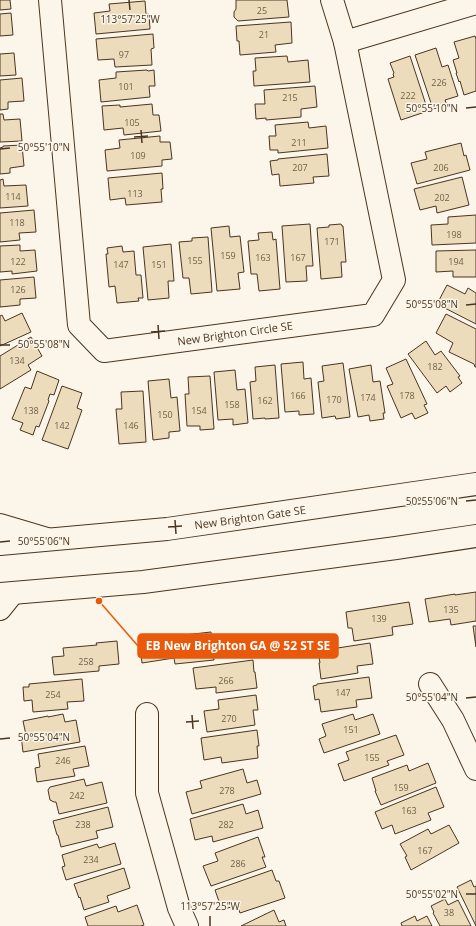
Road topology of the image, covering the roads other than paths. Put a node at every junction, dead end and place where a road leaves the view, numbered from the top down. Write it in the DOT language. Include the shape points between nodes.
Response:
graph roads {
  1 [pos="50,0"];
  2 [pos="332,0"];
  3 [pos="476,3"];
  4 [pos="345,42"];
  5 [pos="476,484"];
  6 [pos="0,526"];
  7 [pos="476,536"];
  8 [pos="47,539"];
  9 [pos="0,544"];
  10 [pos="4,599"];
  11 [pos="430,684"];
  12 [pos="147,714"];
  13 [pos="476,769"];
  14 [pos="187,926"];
  1 -- 4 [label="street, New Brighton Circle SE" via="79,325 104,351 373,315 394,280"];
  2 -- 4 [label="street, New Brighton Circle SE"];
  3 -- 4 [label="street"];
  5 -- 8 [label="street, New Brighton Gate SE" via="167,529"];
  6 -- 8 [label="street"];
  7 -- 10 [label="street"];
  8 -- 9 [label="street, New Brighton Gate SE"];
  11 -- 13 [label="street" via="453,720"];
  12 -- 14 [label="street" via="147,793 179,908"];
}
